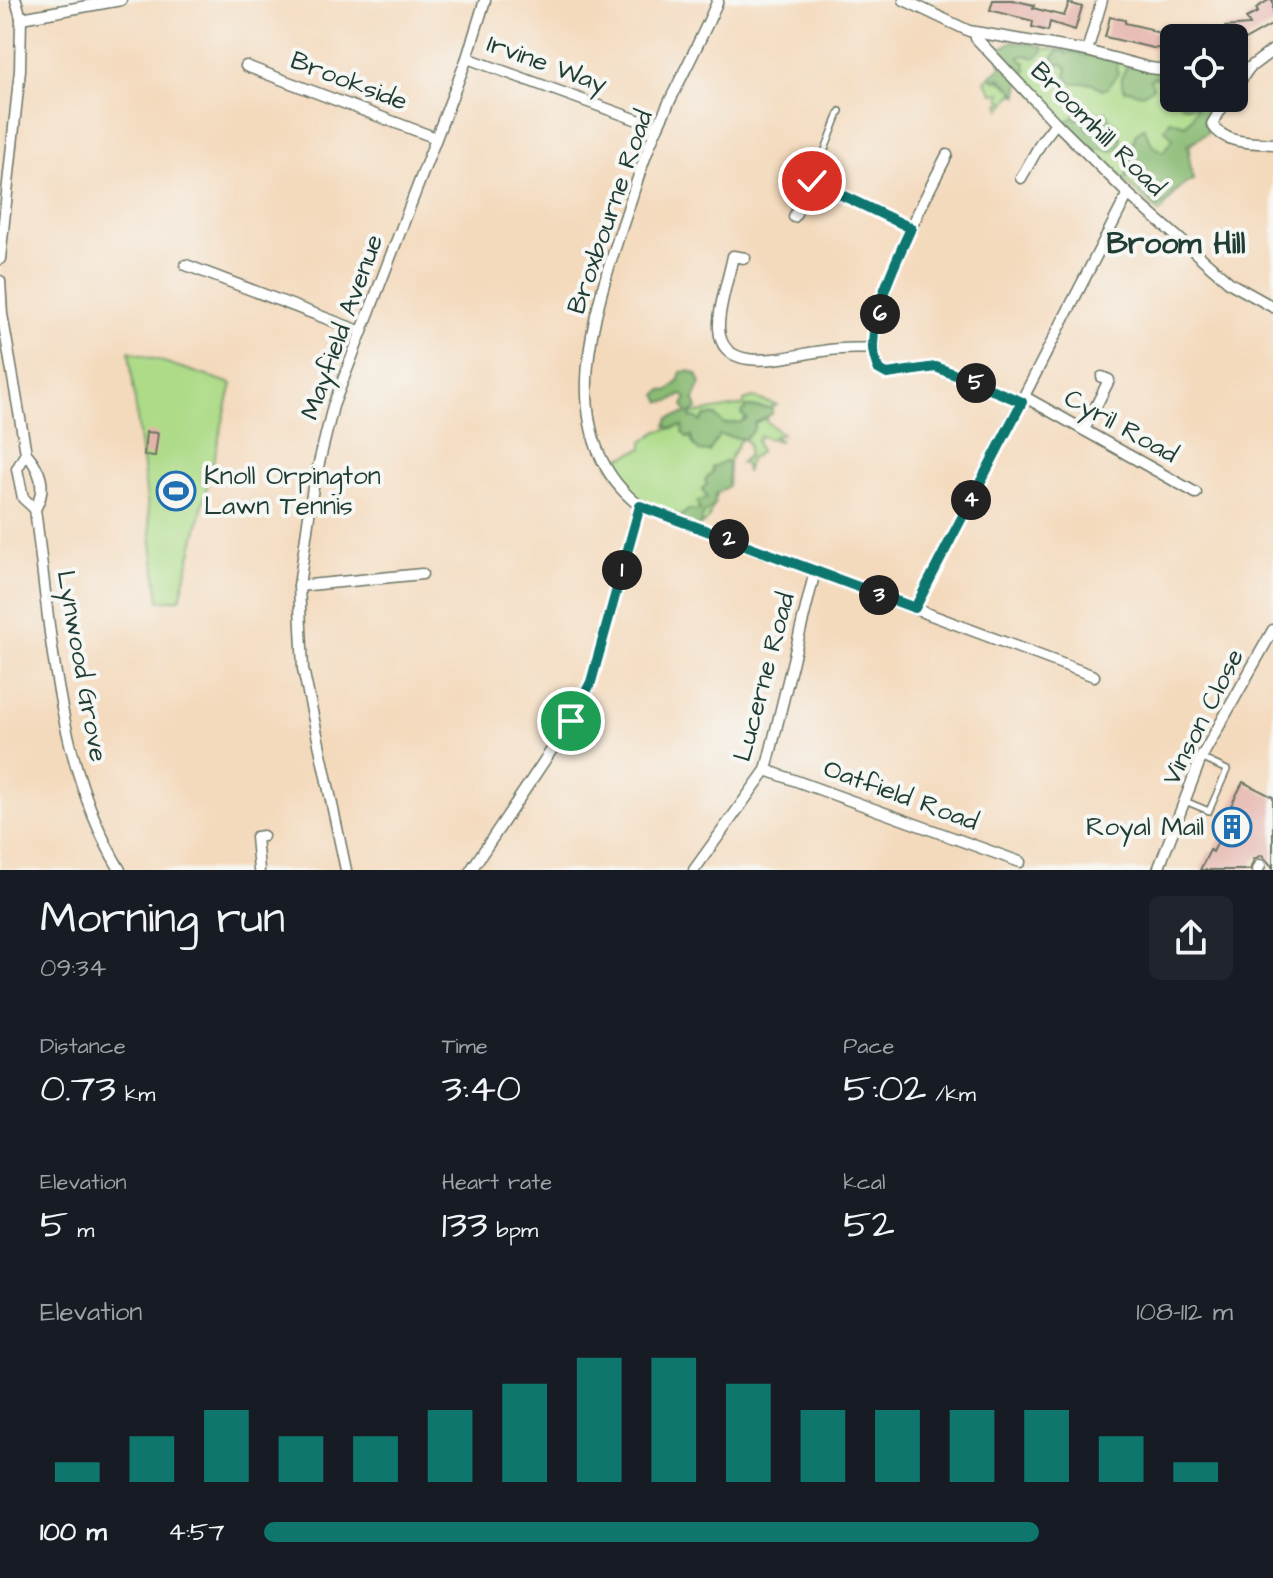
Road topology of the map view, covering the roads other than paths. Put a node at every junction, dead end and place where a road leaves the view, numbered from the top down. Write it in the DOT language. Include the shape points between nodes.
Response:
graph roads {
  1 [pos="16,0"];
  2 [pos="121,0"];
  3 [pos="485,0"];
  4 [pos="718,0"];
  5 [pos="904,0"];
  6 [pos="1102,0"];
  7 [pos="21,18"];
  8 [pos="975,33"];
  9 [pos="1273,50"];
  10 [pos="1087,51"];
  11 [pos="467,58"];
  12 [pos="246,66"];
  13 [pos="1249,68"];
  14 [pos="1160,69"];
  15 [pos="840,111"];
  16 [pos="1219,112"];
  17 [pos="1056,123"];
  18 [pos="657,127"];
  19 [pos="436,138"];
  20 [pos="1273,144"];
  21 [pos="947,155"];
  22 [pos="821,161"];
  23 [pos="1021,178"];
  24 [pos="812,181"];
  25 [pos="1128,194"];
  26 [pos="794,217"];
  27 [pos="911,228"];
  28 [pos="745,258"];
  29 [pos="0,259"];
  30 [pos="186,265"];
  31 [pos="0,281"];
  32 [pos="1273,307"];
  33 [pos="362,332"];
  34 [pos="872,348"];
  35 [pos="1102,377"];
  36 [pos="1024,400"];
  37 [pos="1084,430"];
  38 [pos="26,453"];
  39 [pos="1196,493"];
  40 [pos="640,506"];
  41 [pos="35,509"];
  42 [pos="815,571"];
  43 [pos="422,574"];
  44 [pos="299,586"];
  45 [pos="915,608"];
  46 [pos="1273,630"];
  47 [pos="1094,676"];
  48 [pos="1201,758"];
  49 [pos="766,770"];
  50 [pos="1184,801"];
  51 [pos="263,836"];
  52 [pos="1020,862"];
  53 [pos="120,870"];
  54 [pos="259,870"];
  55 [pos="346,870"];
  56 [pos="471,870"];
  57 [pos="694,870"];
  58 [pos="1158,870"];
  1 -- 7 [label="street"];
  2 -- 7 [label="street"];
  3 -- 11 [label="street, Mayfield Avenue"];
  4 -- 18 [label="street, Broxbourne Road"];
  5 -- 8 [label="street"];
  6 -- 10 [label="street"];
  7 -- 29 [label="street"];
  8 -- 10 [label="street"];
  8 -- 17 [label="street, Broomhill Road"];
  9 -- 13 [label="street"];
  10 -- 14 [label="street"];
  11 -- 18 [label="street, Irvine Way"];
  11 -- 19 [label="street, Mayfield Avenue"];
  12 -- 19 [label="street, Brookside"];
  15 -- 22 [label="lane"];
  16 -- 20 [label="street" via="1212,124 1217,133 1230,140"];
  17 -- 23 [label="street"];
  17 -- 25 [label="street, Broomhill Road"];
  18 -- 40 [label="street, Broxbourne Road" via="599,297 588,373 589,416 599,454 614,482"];
  19 -- 33 [label="street, Mayfield Avenue"];
  21 -- 27 [label="street"];
  22 -- 24 [label="street"];
  24 -- 26 [label="street"];
  24 -- 27 [label="street"];
  25 -- 32 [label="street, Broomhill Road" via="1230,283"];
  25 -- 36 [label="street"];
  27 -- 34 [label="street" via="888,282"];
  28 -- 34 [label="street" via="733,256 718,326 727,350 756,360"];
  30 -- 33 [label="street"];
  31 -- 38 [label="street, Lynwood Grove"];
  33 -- 44 [label="street, Mayfield Avenue" via="333,406 313,487"];
  34 -- 36 [label="street, Cyril Road" via="882,372 936,367"];
  35 -- 37 [label="street" via="1109,380"];
  36 -- 37 [label="street, Cyril Road"];
  36 -- 45 [label="street"];
  37 -- 39 [label="street, Cyril Road"];
  38 -- 41 [label="street, Lynwood Grove" via="37,466 40,481 42,496"];
  38 -- 41 [label="street, Lynwood Grove" via="17,469 23,498"];
  40 -- 42 [label="street"];
  40 -- 56 [label="street" via="591,682 571,721"];
  41 -- 53 [label="street, Lynwood Grove" via="66,729 84,795"];
  42 -- 45 [label="street"];
  42 -- 49 [label="street, Lucerne Road"];
  43 -- 44 [label="street"];
  44 -- 55 [label="street, Mayfield Avenue" via="303,669"];
  45 -- 47 [label="street"];
  46 -- 48 [label="street, Vinson Close"];
  48 -- 50 [label="street, Vinson Close"];
  48 -- 50 [label="lane" via="1227,770 1209,811"];
  49 -- 52 [label="street, Oatfield Road"];
  49 -- 57 [label="street, Lucerne Road"];
  50 -- 58 [label="street, Vinson Close"];
  51 -- 54 [label="street" via="256,837"];
}
